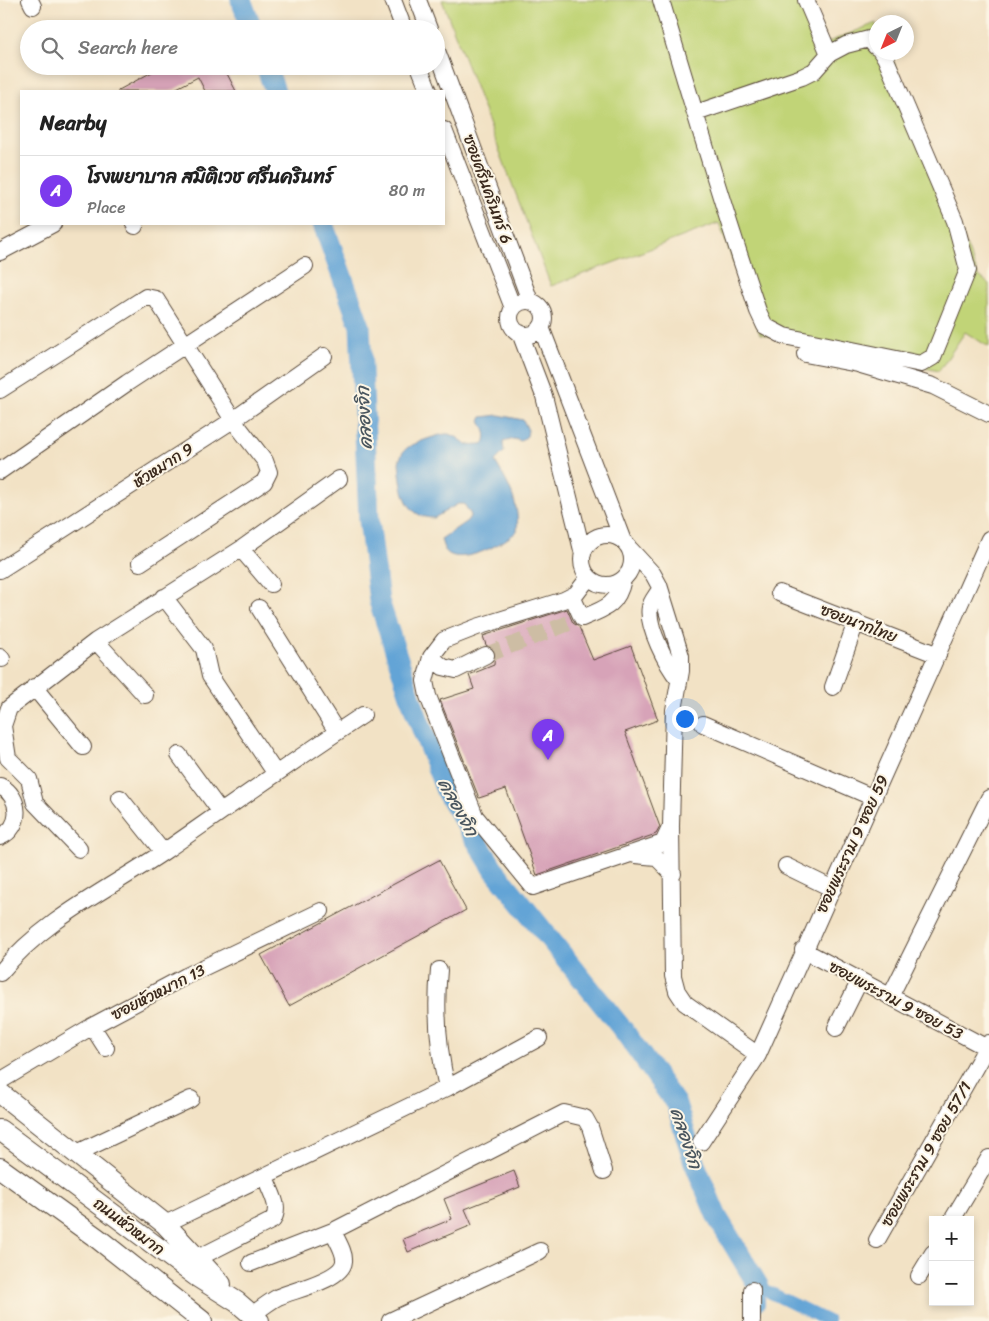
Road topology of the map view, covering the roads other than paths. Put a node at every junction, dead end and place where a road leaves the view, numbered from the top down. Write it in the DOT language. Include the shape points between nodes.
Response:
graph roads {
  1 [pos="393,0"];
  2 [pos="418,0"];
  3 [pos="661,0"];
  4 [pos="806,0"];
  5 [pos="401,20"];
  6 [pos="426,20"];
  7 [pos="869,39"];
  8 [pos="829,54"];
  9 [pos="886,60"];
  10 [pos="445,72"];
  11 [pos="423,75"];
  12 [pos="429,90"];
  13 [pos="696,112"];
  14 [pos="445,133"];
  15 [pos="51,225"];
  16 [pos="0,252"];
  17 [pos="305,266"];
  18 [pos="530,301"];
  19 [pos="513,308"];
  20 [pos="541,327"];
  21 [pos="520,334"];
  22 [pos="186,344"];
  23 [pos="805,354"];
  24 [pos="324,356"];
  25 [pos="0,390"];
  26 [pos="989,414"];
  27 [pos="233,420"];
  28 [pos="0,471"];
  29 [pos="339,479"];
  30 [pos="989,539"];
  31 [pos="626,545"];
  32 [pos="241,549"];
  33 [pos="583,554"];
  34 [pos="140,563"];
  35 [pos="0,570"];
  36 [pos="589,576"];
  37 [pos="623,580"];
  38 [pos="271,584"];
  39 [pos="779,593"];
  40 [pos="572,596"];
  41 [pos="164,597"];
  42 [pos="259,608"];
  43 [pos="856,622"];
  44 [pos="96,641"];
  45 [pos="486,655"];
  46 [pos="938,655"];
  47 [pos="431,657"];
  48 [pos="832,687"];
  49 [pos="34,688"];
  50 [pos="145,695"];
  51 [pos="362,715"];
  52 [pos="703,724"];
  53 [pos="337,732"];
  54 [pos="83,747"];
  55 [pos="4,754"];
  56 [pos="179,755"];
  57 [pos="276,774"];
  58 [pos="0,781"];
  59 [pos="0,786"];
  60 [pos="120,798"];
  61 [pos="874,798"];
  62 [pos="989,798"];
  63 [pos="220,811"];
  64 [pos="671,826"];
  65 [pos="0,837"];
  66 [pos="79,849"];
  67 [pos="163,852"];
  68 [pos="633,855"];
  69 [pos="786,866"];
  70 [pos="673,874"];
  71 [pos="833,889"];
  72 [pos="321,911"];
  73 [pos="803,950"];
  74 [pos="439,970"];
  75 [pos="0,973"];
  76 [pos="860,982"];
  77 [pos="890,997"];
  78 [pos="92,1026"];
  79 [pos="836,1028"];
  80 [pos="540,1038"];
  81 [pos="988,1047"];
  82 [pos="106,1048"];
  83 [pos="758,1055"];
  84 [pos="0,1081"];
  85 [pos="447,1088"];
  86 [pos="0,1093"];
  87 [pos="191,1098"];
  88 [pos="0,1114"];
  89 [pos="0,1130"];
  90 [pos="701,1142"];
  91 [pos="78,1153"];
  92 [pos="989,1158"];
  93 [pos="0,1168"];
  94 [pos="604,1171"];
  95 [pos="268,1184"];
  96 [pos="954,1216"];
  97 [pos="122,1220"];
  98 [pos="165,1224"];
  99 [pos="333,1231"];
  100 [pos="877,1240"];
  101 [pos="540,1251"];
  102 [pos="198,1258"];
  103 [pos="929,1260"];
  104 [pos="251,1264"];
  105 [pos="919,1276"];
  106 [pos="752,1290"];
  107 [pos="237,1302"];
  108 [pos="256,1318"];
  109 [pos="202,1321"];
  110 [pos="390,1321"];
  111 [pos="752,1321"];
  1 -- 5 [label="street"];
  2 -- 6 [label="street"];
  3 -- 13 [label="street"];
  4 -- 8 [label="street"];
  7 -- 8 [label="street"];
  8 -- 13 [label="street" via="814,71 802,77"];
  9 -- 13 [label="street" via="955,221 968,270 934,357 922,364 784,336 765,326 717,190"];
  10 -- 18 [label="street, ซอยศรีนครินทร์ 6"];
  11 -- 12 [label="street"];
  14 -- 19 [label="street, ซอยศรีนครินทร์ 6"];
  15 -- 16 [label="street"];
  17 -- 22 [label="street"];
  18 -- 19 [label="street" via="520,302"];
  18 -- 20 [label="street, ซอยศรีนครินทร์ 6" via="542,311"];
  19 -- 21 [label="street, ซอยศรีนครินทร์ 6" via="510,322"];
  20 -- 21 [label="street" via="534,333"];
  20 -- 31 [label="street"];
  21 -- 33 [label="street" via="544,396"];
  22 -- 25 [label="street" via="156,299 146,297"];
  22 -- 27 [label="street"];
  22 -- 28 [label="street"];
  23 -- 26 [label="street" via="858,364 933,386"];
  24 -- 27 [label="street, หัวหมาก 9"];
  27 -- 34 [label="street" via="265,461 268,478"];
  27 -- 35 [label="street, หัวหมาก 9"];
  29 -- 32 [label="street"];
  30 -- 46 [label="street, ซอยพระราม 9 ซอย 59"];
  31 -- 33 [label="street" via="608,535 599,536 592,540"];
  31 -- 37 [label="street" via="632,565"];
  31 -- 64 [label="street" via="653,574 681,656 674,710"];
  32 -- 38 [label="street"];
  32 -- 41 [label="street"];
  33 -- 36 [label="street" via="582,562"];
  36 -- 37 [label="street" via="602,584"];
  36 -- 40 [label="street" via="583,587"];
  37 -- 40 [label="street" via="620,593 610,606 582,618"];
  39 -- 43 [label="street, ซอยนากไทย"];
  40 -- 47 [label="street" via="444,640"];
  41 -- 44 [label="street"];
  41 -- 57 [label="street" via="204,649 210,676"];
  42 -- 53 [label="street"];
  43 -- 46 [label="street, ซอยนากไทย"];
  43 -- 48 [label="street"];
  44 -- 49 [label="street"];
  44 -- 50 [label="street"];
  45 -- 47 [label="street" via="456,670 443,667"];
  46 -- 61 [label="street, ซอยพระราม 9 ซอย 59"];
  47 -- 68 [label="street" via="425,681 428,696 470,804 484,829 534,888"];
  49 -- 54 [label="street"];
  49 -- 55 [label="street" via="9,708 3,726"];
  51 -- 53 [label="street"];
  52 -- 61 [label="street"];
  53 -- 57 [label="street"];
  55 -- 58 [label="street"];
  55 -- 66 [label="street" via="29,780 35,803"];
  56 -- 63 [label="street"];
  57 -- 63 [label="street"];
  59 -- 65 [label="street" via="12,796 17,812 11,829"];
  60 -- 67 [label="street"];
  61 -- 71 [label="street, ซอยพระราม 9 ซอย 59"];
  62 -- 77 [label="street"];
  63 -- 67 [label="street"];
  64 -- 68 [label="street" via="663,843"];
  64 -- 70 [label="street"];
  67 -- 75 [label="street" via="65,914"];
  68 -- 70 [label="street" via="656,857"];
  69 -- 71 [label="street"];
  70 -- 83 [label="street" via="673,976 677,991 685,1003"];
  71 -- 73 [label="street, ซอยพระราม 9 ซอย 59"];
  72 -- 78 [label="street, ซอยหัวหมาก 13"];
  73 -- 76 [label="street, ซอยพระราม 9 ซอย 53"];
  73 -- 83 [label="street, ซอยพระราม 9 ซอย 59"];
  74 -- 85 [label="street" via="436,994 438,1048"];
  76 -- 77 [label="street, ซอยพระราม 9 ซอย 53"];
  76 -- 79 [label="street"];
  77 -- 81 [label="street, ซอยพระราม 9 ซอย 53"];
  78 -- 82 [label="street"];
  78 -- 84 [label="street, ซอยหัวหมาก 13"];
  80 -- 85 [label="street"];
  81 -- 100 [label="street, ซอยพระราม 9 ซอย 57/1"];
  83 -- 90 [label="street, ซอยพระราม 9 ซอย 59"];
  85 -- 98 [label="street"];
  86 -- 91 [label="main road"];
  87 -- 91 [label="street"];
  88 -- 97 [label="main road" via="81,1178"];
  89 -- 97 [label="main road, ถนนหัวหมาก"];
  91 -- 98 [label="main road"];
  92 -- 96 [label="street"];
  93 -- 109 [label="main road, ถนนหัวหมาก" via="97,1238"];
  94 -- 99 [label="street" via="584,1118 564,1112"];
  95 -- 102 [label="street" via="276,1204 277,1213 273,1220"];
  97 -- 107 [label="main road, ถนนหัวหมาก" via="196,1276"];
  98 -- 102 [label="main road"];
  99 -- 104 [label="street"];
  99 -- 108 [label="street" via="344,1256 340,1271 277,1298"];
  101 -- 110 [label="street"];
  102 -- 107 [label="main road"];
  103 -- 105 [label="street"];
  106 -- 111 [label="street"];
  107 -- 108 [label="main road, ถนนหัวหมาก"];
}
